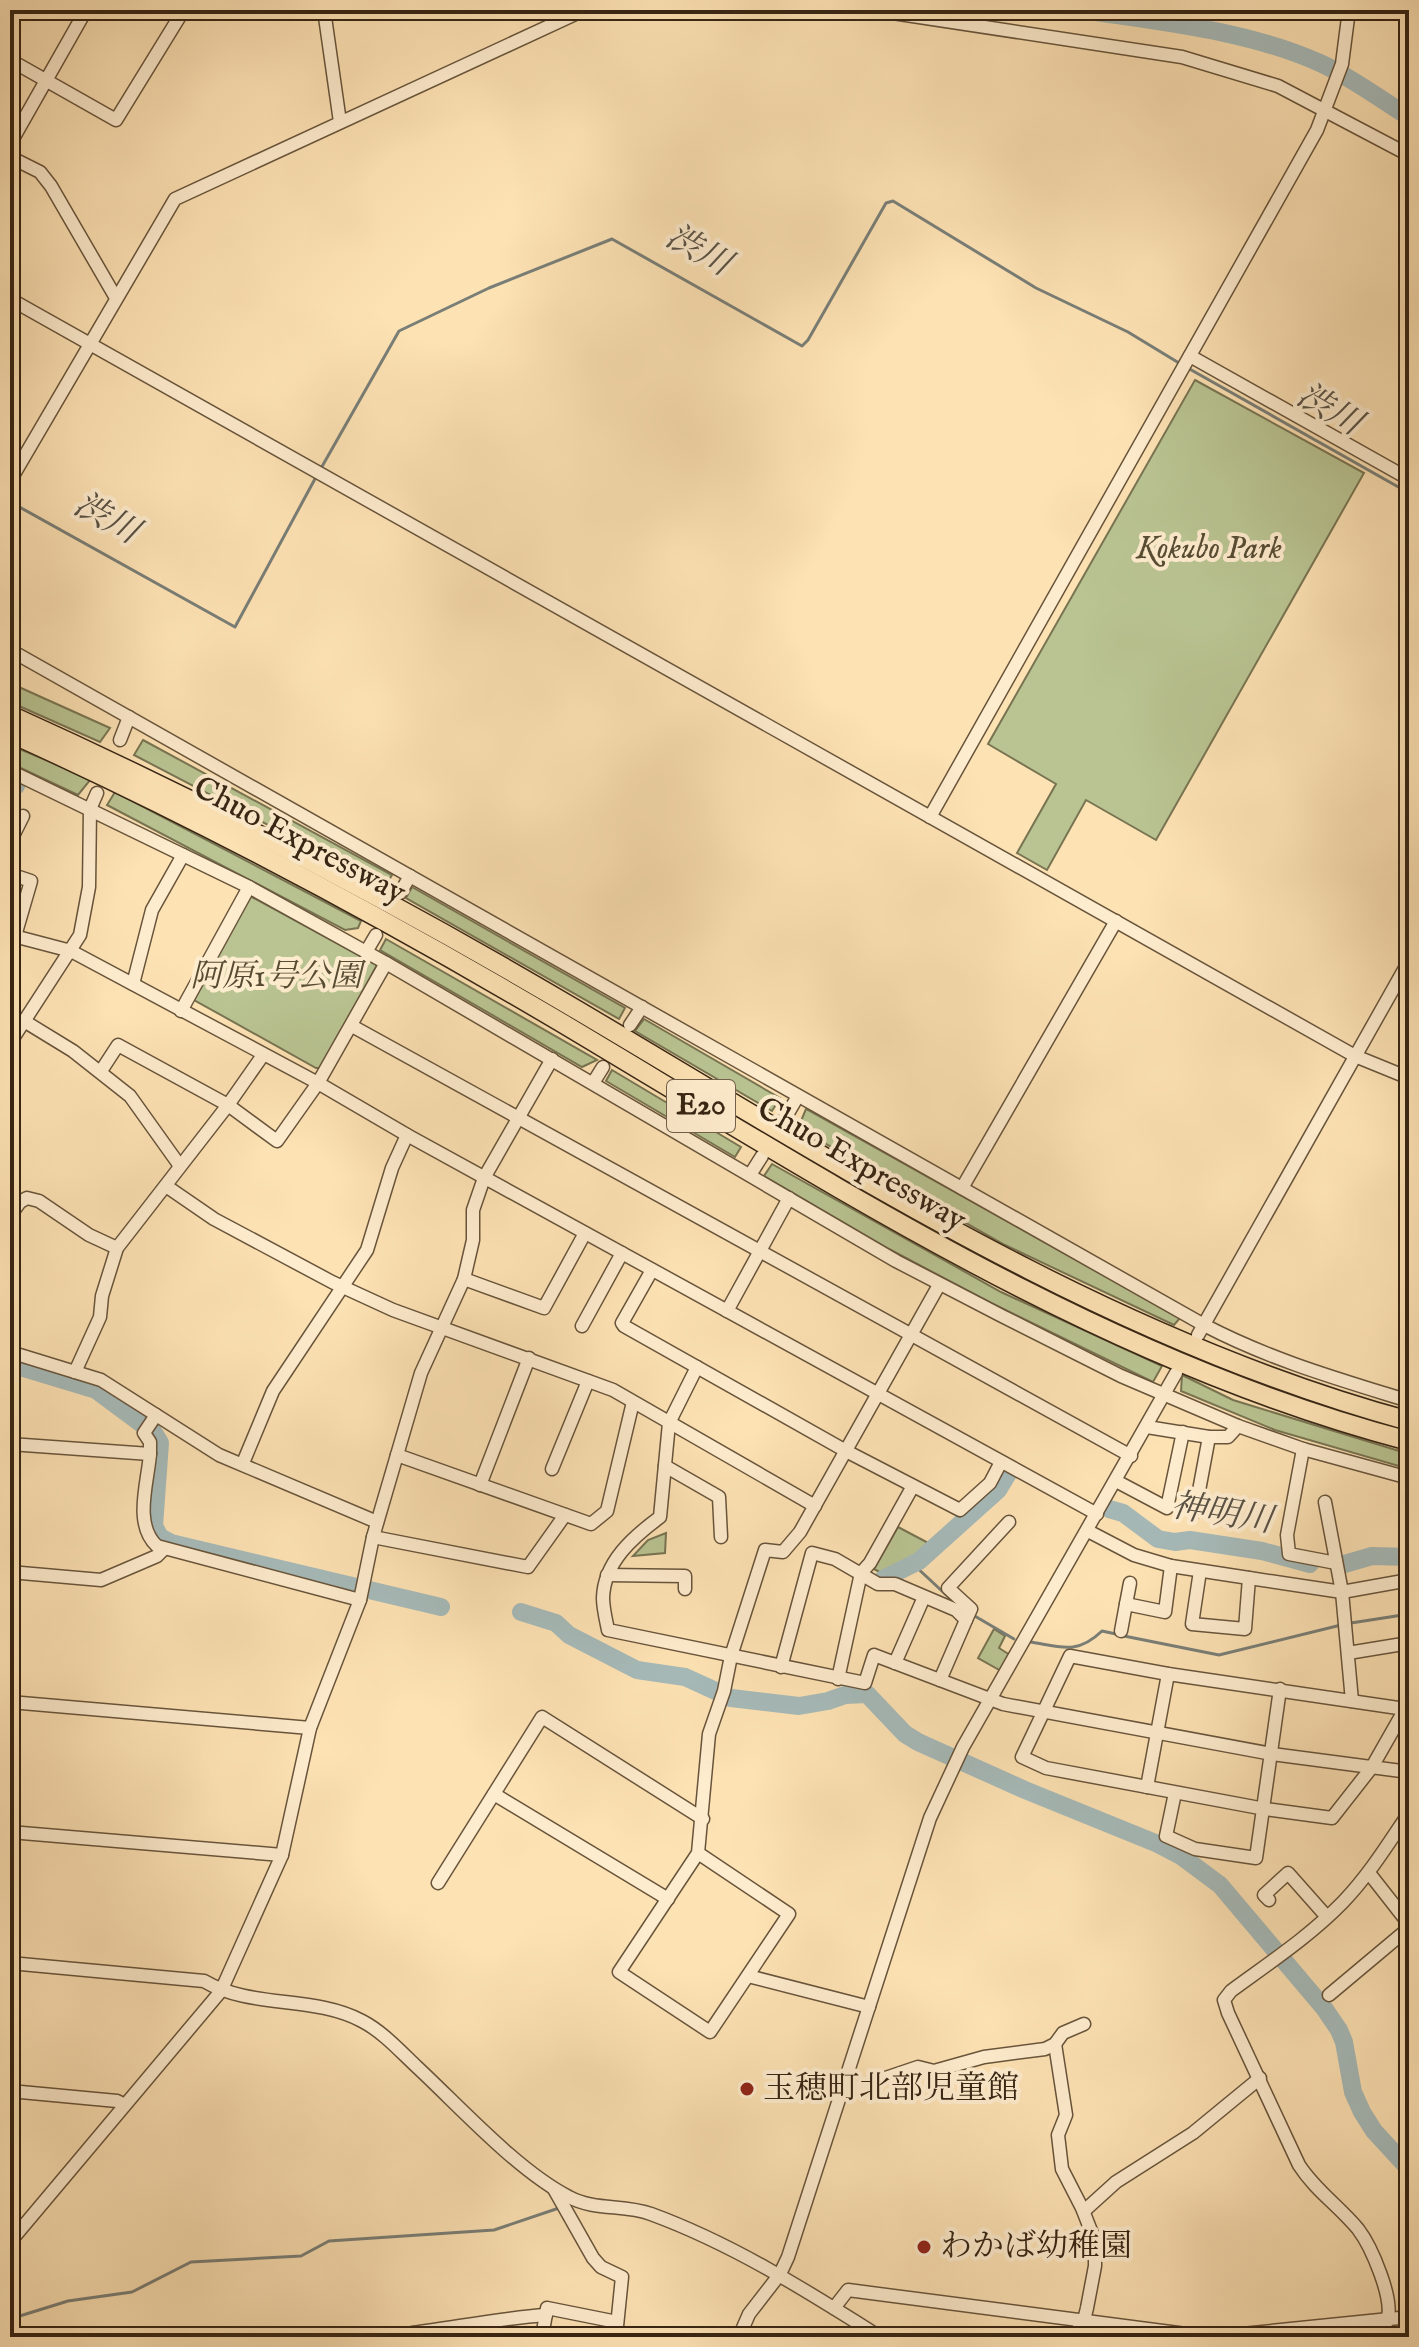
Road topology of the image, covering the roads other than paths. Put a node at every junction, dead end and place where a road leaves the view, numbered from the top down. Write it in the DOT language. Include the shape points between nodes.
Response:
graph roads {
  1 [pos="86,10"];
  2 [pos="222,10"];
  3 [pos="324,10"];
  4 [pos="584,10"];
  5 [pos="873,10"];
  6 [pos="1349,10"];
  7 [pos="10,60"];
  8 [pos="46,81"];
  9 [pos="1324,111"];
  10 [pos="340,122"];
  11 [pos="10,144"];
  12 [pos="1409,155"];
  13 [pos="10,157"];
  14 [pos="116,298"];
  15 [pos="10,299"];
  16 [pos="89,343"];
  17 [pos="1189,358"];
  18 [pos="1409,479"];
  19 [pos="10,481"];
  20 [pos="10,650"];
  21 [pos="10,715"];
  22 [pos="129,717"];
  23 [pos="10,733"];
  24 [pos="120,740"];
  25 [pos="10,771"];
  26 [pos="97,793"];
  27 [pos="90,809"];
  28 [pos="23,816"];
  29 [pos="930,817"];
  30 [pos="10,842"];
  31 [pos="183,855"];
  32 [pos="10,874"];
  33 [pos="410,876"];
  34 [pos="249,887"];
  35 [pos="400,893"];
  36 [pos="1116,921"];
  37 [pos="12,935"];
  38 [pos="376,935"];
  39 [pos="71,951"];
  40 [pos="366,952"];
  41 [pos="1409,961"];
  42 [pos="386,963"];
  43 [pos="133,984"];
  44 [pos="642,1007"];
  45 [pos="181,1011"];
  46 [pos="24,1021"];
  47 [pos="630,1025"];
  48 [pos="352,1026"];
  49 [pos="11,1037"];
  50 [pos="263,1055"];
  51 [pos="1355,1056"];
  52 [pos="552,1059"];
  53 [pos="603,1067"];
  54 [pos="101,1071"];
  55 [pos="1409,1078"];
  56 [pos="318,1083"];
  57 [pos="593,1083"];
  58 [pos="798,1096"];
  59 [pos="228,1105"];
  60 [pos="519,1119"];
  61 [pos="784,1120"];
  62 [pos="407,1135"];
  63 [pos="762,1156"];
  64 [pos="180,1166"];
  65 [pos="750,1175"];
  66 [pos="484,1178"];
  67 [pos="166,1186"];
  68 [pos="962,1188"];
  69 [pos="789,1198"];
  70 [pos="10,1216"];
  71 [pos="585,1233"];
  72 [pos="117,1248"];
  73 [pos="759,1252"];
  74 [pos="622,1253"];
  75 [pos="652,1270"];
  76 [pos="464,1279"];
  77 [pos="939,1285"];
  78 [pos="343,1287"];
  79 [pos="727,1311"];
  80 [pos="582,1326"];
  81 [pos="442,1328"];
  82 [pos="1201,1330"];
  83 [pos="911,1336"];
  84 [pos="10,1352"];
  85 [pos="529,1358"];
  86 [pos="697,1367"];
  87 [pos="75,1372"];
  88 [pos="1176,1373"];
  89 [pos="588,1381"];
  90 [pos="878,1394"];
  91 [pos="1165,1395"];
  92 [pos="1409,1401"];
  93 [pos="633,1402"];
  94 [pos="156,1415"];
  95 [pos="1409,1421"];
  96 [pos="669,1423"];
  97 [pos="1238,1426"];
  98 [pos="1147,1427"];
  99 [pos="1183,1432"];
  100 [pos="1209,1437"];
  101 [pos="1409,1441"];
  102 [pos="10,1444"];
  103 [pos="1303,1449"];
  104 [pos="846,1451"];
  105 [pos="150,1454"];
  106 [pos="397,1455"];
  107 [pos="1131,1456"];
  108 [pos="1001,1462"];
  109 [pos="243,1463"];
  110 [pos="665,1466"];
  111 [pos="552,1469"];
  112 [pos="1409,1478"];
  113 [pos="1116,1481"];
  114 [pos="480,1485"];
  115 [pos="913,1486"];
  116 [pos="1325,1502"];
  117 [pos="815,1506"];
  118 [pos="1195,1512"];
  119 [pos="1097,1514"];
  120 [pos="565,1515"];
  121 [pos="377,1522"];
  122 [pos="1009,1522"];
  123 [pos="1088,1531"];
  124 [pos="373,1537"];
  125 [pos="721,1537"];
  126 [pos="164,1549"];
  127 [pos="1336,1563"];
  128 [pos="1171,1566"];
  129 [pos="1200,1571"];
  130 [pos="10,1572"];
  131 [pos="861,1573"];
  132 [pos="607,1575"];
  133 [pos="1249,1578"];
  134 [pos="1409,1580"];
  135 [pos="1130,1583"];
  136 [pos="685,1589"];
  137 [pos="1342,1592"];
  138 [pos="362,1594"];
  139 [pos="924,1597"];
  140 [pos="1126,1604"];
  141 [pos="966,1620"];
  142 [pos="1121,1631"];
  143 [pos="1409,1643"];
  144 [pos="1348,1653"];
  145 [pos="731,1656"];
  146 [pos="895,1663"];
  147 [pos="781,1667"];
  148 [pos="1168,1674"];
  149 [pos="838,1679"];
  150 [pos="940,1680"];
  151 [pos="1280,1689"];
  152 [pos="990,1698"];
  153 [pos="1352,1701"];
  154 [pos="10,1702"];
  155 [pos="1407,1706"];
  156 [pos="1044,1710"];
  157 [pos="310,1728"];
  158 [pos="1157,1733"];
  159 [pos="1272,1754"];
  160 [pos="1372,1767"];
  161 [pos="1409,1772"];
  162 [pos="1147,1787"];
  163 [pos="1175,1793"];
  164 [pos="494,1794"];
  165 [pos="1265,1809"];
  166 [pos="1409,1813"];
  167 [pos="703,1819"];
  168 [pos="10,1832"];
  169 [pos="698,1853"];
  170 [pos="282,1855"];
  171 [pos="1369,1873"];
  172 [pos="438,1883"];
  173 [pos="668,1899"];
  174 [pos="1269,1900"];
  175 [pos="1327,1917"];
  176 [pos="1409,1926"];
  177 [pos="10,1963"];
  178 [pos="748,1976"];
  179 [pos="221,1991"];
  180 [pos="1329,1995"];
  181 [pos="869,2007"];
  182 [pos="1084,2024"];
  183 [pos="1055,2044"];
  184 [pos="1260,2078"];
  185 [pos="10,2091"];
  186 [pos="841,2093"];
  187 [pos="123,2104"];
  188 [pos="552,2187"];
  189 [pos="1084,2211"];
  190 [pos="10,2223"];
  191 [pos="24,2225"];
  192 [pos="10,2242"];
  193 [pos="780,2274"];
  194 [pos="834,2308"];
  195 [pos="546,2315"];
  196 [pos="1409,2317"];
  197 [pos="1389,2319"];
  198 [pos="1084,2320"];
  199 [pos="412,2333"];
  200 [pos="614,2333"];
  201 [pos="1218,2336"];
  202 [pos="542,2337"];
  203 [pos="739,2337"];
  204 [pos="880,2337"];
  205 [pos="1073,2337"];
  206 [pos="1377,2337"];
  1 -- 8 [label="street"];
  2 -- 8 [label="street" via="183,11 116,120"];
  3 -- 10 [label="street"];
  4 -- 10 [label="street"];
  5 -- 9 [label="street" via="1182,57 1278,86"];
  6 -- 9 [label="street" via="1342,64"];
  7 -- 8 [label="street"];
  8 -- 11 [label="street"];
  9 -- 12 [label="street"];
  9 -- 17 [label="street"];
  10 -- 14 [label="street" via="175,199"];
  13 -- 14 [label="street" via="40,172 51,186"];
  14 -- 16 [label="street"];
  15 -- 16 [label="street"];
  16 -- 19 [label="street"];
  16 -- 29 [label="street"];
  17 -- 18 [label="street"];
  17 -- 29 [label="street"];
  20 -- 22 [label="street"];
  21 -- 95 [label="highway, Chuo Expressway / E20" via="141,774 361,888 1019,1265 1225,1360"];
  22 -- 24 [label="street"];
  22 -- 33 [label="street"];
  23 -- 101 [label="highway, Chuo Expressway / E20" via="134,789 356,905 1000,1278 1217,1377"];
  25 -- 27 [label="street"];
  26 -- 27 [label="street"];
  27 -- 31 [label="street"];
  27 -- 39 [label="street" via="89,887 80,935"];
  28 -- 30 [label="street"];
  29 -- 36 [label="street"];
  31 -- 34 [label="street"];
  31 -- 43 [label="street" via="152,910"];
  32 -- 37 [label="street" via="31,881"];
  33 -- 35 [label="street"];
  33 -- 44 [label="street"];
  34 -- 40 [label="street"];
  34 -- 45 [label="street"];
  36 -- 51 [label="street"];
  36 -- 68 [label="street"];
  37 -- 39 [label="street"];
  38 -- 40 [label="street"];
  39 -- 43 [label="street"];
  39 -- 46 [label="street"];
  40 -- 42 [label="street"];
  41 -- 51 [label="street"];
  42 -- 48 [label="street"];
  42 -- 52 [label="street"];
  43 -- 45 [label="street"];
  44 -- 47 [label="street"];
  44 -- 58 [label="street"];
  45 -- 50 [label="street"];
  46 -- 49 [label="street"];
  46 -- 54 [label="street"];
  48 -- 56 [label="street"];
  48 -- 60 [label="street"];
  50 -- 56 [label="street"];
  50 -- 59 [label="street"];
  51 -- 55 [label="street"];
  51 -- 82 [label="street"];
  52 -- 57 [label="street"];
  52 -- 60 [label="street"];
  53 -- 57 [label="street"];
  54 -- 59 [label="street" via="118,1045"];
  54 -- 64 [label="street" via="130,1096"];
  56 -- 59 [label="street" via="277,1141"];
  56 -- 62 [label="street"];
  57 -- 65 [label="street"];
  58 -- 61 [label="street"];
  58 -- 68 [label="street"];
  59 -- 64 [label="street"];
  60 -- 66 [label="street"];
  60 -- 73 [label="street"];
  62 -- 66 [label="street"];
  62 -- 78 [label="street" via="367,1250"];
  63 -- 65 [label="street"];
  64 -- 67 [label="street"];
  65 -- 69 [label="street"];
  66 -- 71 [label="street"];
  66 -- 76 [label="street" via="473,1210"];
  67 -- 72 [label="street"];
  67 -- 78 [label="street" via="214,1219"];
  68 -- 82 [label="street"];
  69 -- 73 [label="street"];
  69 -- 77 [label="street"];
  70 -- 72 [label="street" via="27,1198 39,1201"];
  71 -- 74 [label="street"];
  71 -- 76 [label="street" via="544,1308"];
  72 -- 87 [label="street" via="100,1317"];
  73 -- 79 [label="street"];
  73 -- 83 [label="street"];
  74 -- 75 [label="street"];
  74 -- 80 [label="street"];
  75 -- 79 [label="street"];
  75 -- 86 [label="street" via="622,1323"];
  76 -- 81 [label="street"];
  77 -- 83 [label="street"];
  77 -- 91 [label="street"];
  78 -- 81 [label="street"];
  78 -- 109 [label="street" via="273,1391"];
  79 -- 90 [label="street"];
  81 -- 85 [label="street"];
  81 -- 106 [label="street" via="421,1373"];
  82 -- 92 [label="street"];
  83 -- 90 [label="street"];
  83 -- 107 [label="street"];
  84 -- 87 [label="street"];
  85 -- 89 [label="street"];
  85 -- 114 [label="street"];
  86 -- 96 [label="street"];
  86 -- 104 [label="street"];
  87 -- 94 [label="street" via="101,1380"];
  88 -- 91 [label="street"];
  89 -- 93 [label="street"];
  89 -- 111 [label="street"];
  90 -- 104 [label="street"];
  90 -- 108 [label="street"];
  91 -- 97 [label="street"];
  91 -- 98 [label="street"];
  93 -- 96 [label="street"];
  93 -- 120 [label="street" via="607,1511 591,1524"];
  94 -- 105 [label="street" via="144,1433"];
  94 -- 109 [label="street" via="219,1455"];
  96 -- 110 [label="street"];
  96 -- 117 [label="street"];
  97 -- 100 [label="street" via="1228,1437"];
  97 -- 103 [label="street"];
  98 -- 99 [label="street"];
  98 -- 107 [label="street"];
  99 -- 100 [label="street"];
  99 -- 113 [label="street" via="1167,1508"];
  100 -- 118 [label="street"];
  102 -- 105 [label="street"];
  103 -- 112 [label="street"];
  103 -- 127 [label="street" via="1287,1535 1289,1554"];
  104 -- 115 [label="street"];
  104 -- 117 [label="street"];
  105 -- 126 [label="street" via="144,1525 151,1541"];
  106 -- 114 [label="street"];
  106 -- 121 [label="street"];
  107 -- 113 [label="street"];
  108 -- 115 [label="street" via="990,1483 960,1510"];
  108 -- 119 [label="street"];
  109 -- 121 [label="street"];
  110 -- 125 [label="street" via="719,1497"];
  110 -- 132 [label="street" via="660,1517 632,1538"];
  113 -- 119 [label="street"];
  114 -- 120 [label="street"];
  115 -- 131 [label="street"];
  116 -- 127 [label="street"];
  117 -- 145 [label="street" via="783,1552 765,1550"];
  119 -- 123 [label="street"];
  120 -- 124 [label="street" via="528,1567"];
  121 -- 124 [label="street"];
  122 -- 141 [label="street" via="948,1588 971,1609"];
  123 -- 128 [label="street" via="1134,1555"];
  123 -- 152 [label="street"];
  124 -- 138 [label="street"];
  126 -- 130 [label="street" via="101,1580"];
  126 -- 138 [label="street"];
  127 -- 137 [label="street"];
  128 -- 129 [label="street"];
  128 -- 140 [label="street" via="1165,1612"];
  129 -- 133 [label="street"];
  129 -- 133 [label="street" via="1192,1624 1245,1629"];
  131 -- 139 [label="street" via="878,1584 895,1584"];
  131 -- 147 [label="street" via="812,1553"];
  131 -- 149 [label="street"];
  132 -- 136 [label="street" via="685,1576"];
  132 -- 145 [label="street" via="603,1599 608,1630"];
  133 -- 137 [label="street"];
  134 -- 137 [label="street"];
  135 -- 140 [label="street"];
  137 -- 144 [label="street"];
  138 -- 157 [label="street"];
  139 -- 141 [label="street"];
  139 -- 146 [label="street"];
  140 -- 142 [label="street"];
  141 -- 150 [label="street"];
  143 -- 144 [label="street"];
  144 -- 153 [label="street"];
  145 -- 147 [label="street"];
  145 -- 167 [label="street" via="709,1734"];
  146 -- 149 [label="street" via="874,1655 865,1683"];
  146 -- 150 [label="street"];
  147 -- 149 [label="street"];
  148 -- 151 [label="street"];
  148 -- 156 [label="street" via="1070,1656"];
  148 -- 158 [label="street"];
  150 -- 152 [label="street"];
  151 -- 153 [label="street"];
  151 -- 159 [label="street"];
  152 -- 156 [label="street"];
  152 -- 181 [label="street" via="930,1818"];
  153 -- 155 [label="street"];
  154 -- 157 [label="street"];
  155 -- 160 [label="street"];
  156 -- 158 [label="street"];
  156 -- 162 [label="street" via="1022,1757 1046,1768"];
  157 -- 170 [label="street"];
  158 -- 159 [label="street"];
  158 -- 162 [label="street"];
  159 -- 160 [label="street"];
  159 -- 165 [label="street"];
  160 -- 161 [label="street"];
  160 -- 165 [label="street" via="1332,1818"];
  162 -- 163 [label="street"];
  163 -- 165 [label="street"];
  163 -- 165 [label="street" via="1166,1836 1195,1849 1256,1858"];
  164 -- 167 [label="street" via="542,1717"];
  164 -- 172 [label="street"];
  164 -- 173 [label="street"];
  166 -- 171 [label="street"];
  167 -- 169 [label="street"];
  168 -- 170 [label="street"];
  169 -- 173 [label="street"];
  169 -- 178 [label="street" via="789,1914"];
  170 -- 179 [label="street"];
  171 -- 175 [label="street"];
  171 -- 176 [label="street"];
  173 -- 178 [label="street" via="619,1972 710,2032"];
  174 -- 175 [label="street" via="1264,1895 1288,1873"];
  175 -- 184 [label="street" via="1224,2000"];
  176 -- 180 [label="street"];
  177 -- 179 [label="street" via="204,1981"];
  178 -- 181 [label="street"];
  179 -- 187 [label="street"];
  179 -- 188 [label="street" via="330,2009 373,2027"];
  181 -- 186 [label="street"];
  182 -- 183 [label="street" via="1063,2033"];
  183 -- 186 [label="street" via="934,2071 918,2067"];
  183 -- 189 [label="street" via="1066,2115 1058,2149 1062,2169"];
  184 -- 189 [label="street"];
  184 -- 197 [label="street" via="1307,2177 1368,2243 1385,2285"];
  185 -- 187 [label="street"];
  186 -- 193 [label="street"];
  187 -- 191 [label="street"];
  188 -- 193 [label="street" via="587,2205 650,2213"];
  188 -- 200 [label="street" via="593,2258 622,2277"];
  189 -- 198 [label="street" via="1095,2241 1095,2266"];
  190 -- 191 [label="street"];
  191 -- 192 [label="street"];
  193 -- 194 [label="street"];
  193 -- 203 [label="street" via="755,2304"];
  194 -- 198 [label="street" via="848,2290"];
  194 -- 204 [label="street"];
  195 -- 199 [label="street"];
  195 -- 200 [label="street" via="547,2308"];
  195 -- 202 [label="street"];
  196 -- 197 [label="street"];
  197 -- 201 [label="street"];
  197 -- 206 [label="street"];
  198 -- 201 [label="street"];
  198 -- 205 [label="street"];
}
